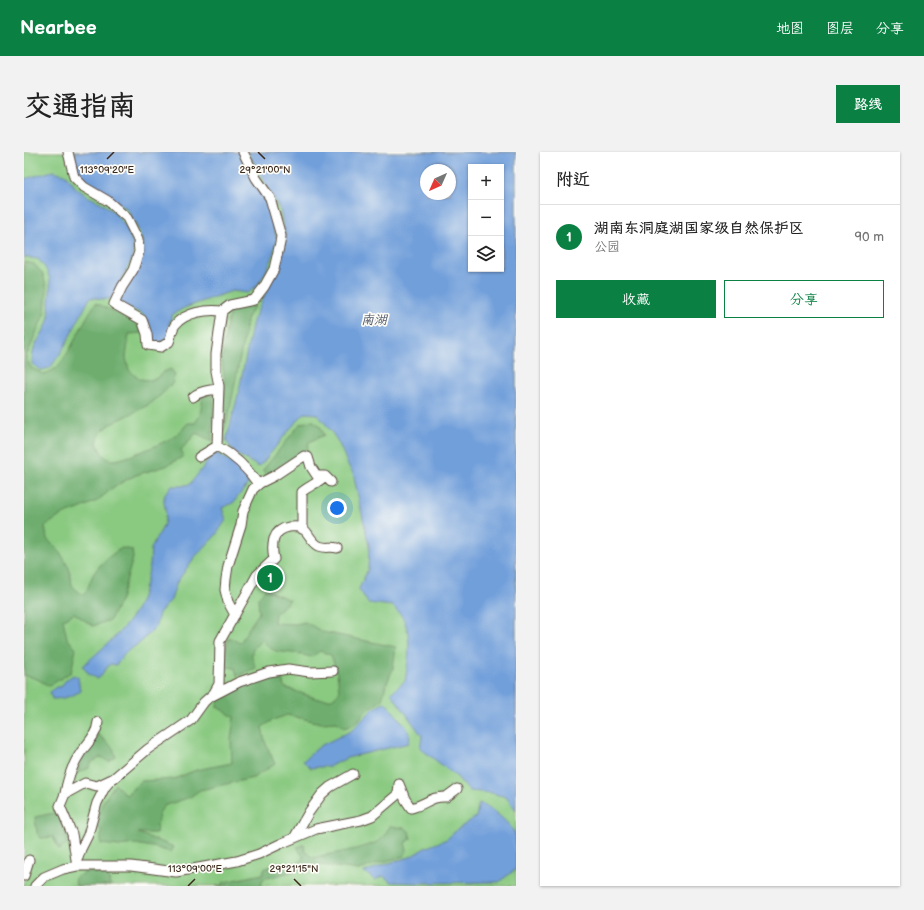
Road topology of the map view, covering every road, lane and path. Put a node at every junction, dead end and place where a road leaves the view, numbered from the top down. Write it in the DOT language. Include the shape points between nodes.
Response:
graph roads {
  1 [pos="68,152"];
  2 [pos="243,152"];
  3 [pos="222,311"];
  4 [pos="219,389"];
  5 [pos="193,397"];
  6 [pos="217,446"];
  7 [pos="199,457"];
  8 [pos="258,484"];
  9 [pos="302,528"];
  10 [pos="337,548"];
  11 [pos="235,615"];
  12 [pos="333,671"];
  13 [pos="209,698"];
  14 [pos="98,722"];
  15 [pos="353,774"];
  16 [pos="114,778"];
  17 [pos="457,789"];
  18 [pos="65,794"];
  19 [pos="294,838"];
  20 [pos="29,860"];
  21 [pos="77,864"];
  22 [pos="24,876"];
  23 [pos="36,886"];
  1 -- 3 [label="street" via="74,177 127,218 138,240 139,252 133,270 114,304 142,320 148,345 161,347 169,342 175,325 182,318 204,311"];
  2 -- 3 [label="street" via="270,198 281,236 274,269 254,300 230,304"];
  3 -- 4 [label="street" via="216,354"];
  4 -- 5 [label="street"];
  4 -- 6 [label="street"];
  6 -- 7 [label="street"];
  6 -- 8 [label="street" via="243,466"];
  8 -- 9 [label="street" via="304,456 308,457 317,476 328,479 302,492"];
  8 -- 11 [label="street" via="243,511 228,566 225,590"];
  9 -- 10 [label="street" via="311,540 319,545"];
  9 -- 11 [label="street" via="288,527 277,533 273,541 274,559 257,575"];
  11 -- 13 [label="street" via="220,641 219,684"];
  12 -- 13 [label="street" via="310,672 288,669 269,672 239,682"];
  13 -- 16 [label="street" via="192,720 148,749"];
  14 -- 18 [label="street" via="89,743 75,763"];
  15 -- 19 [label="street" via="322,794"];
  16 -- 18 [label="street" via="96,786 84,783"];
  16 -- 21 [label="street" via="97,803"];
  17 -- 19 [label="street" via="446,797 438,796 411,808 399,784 398,794 372,816 316,829"];
  18 -- 21 [label="street" via="60,806 72,834"];
  19 -- 21 [label="street" via="237,861 176,872 131,866"];
  20 -- 22 [label="street"];
  21 -- 23 [label="street" via="44,877"];
}
